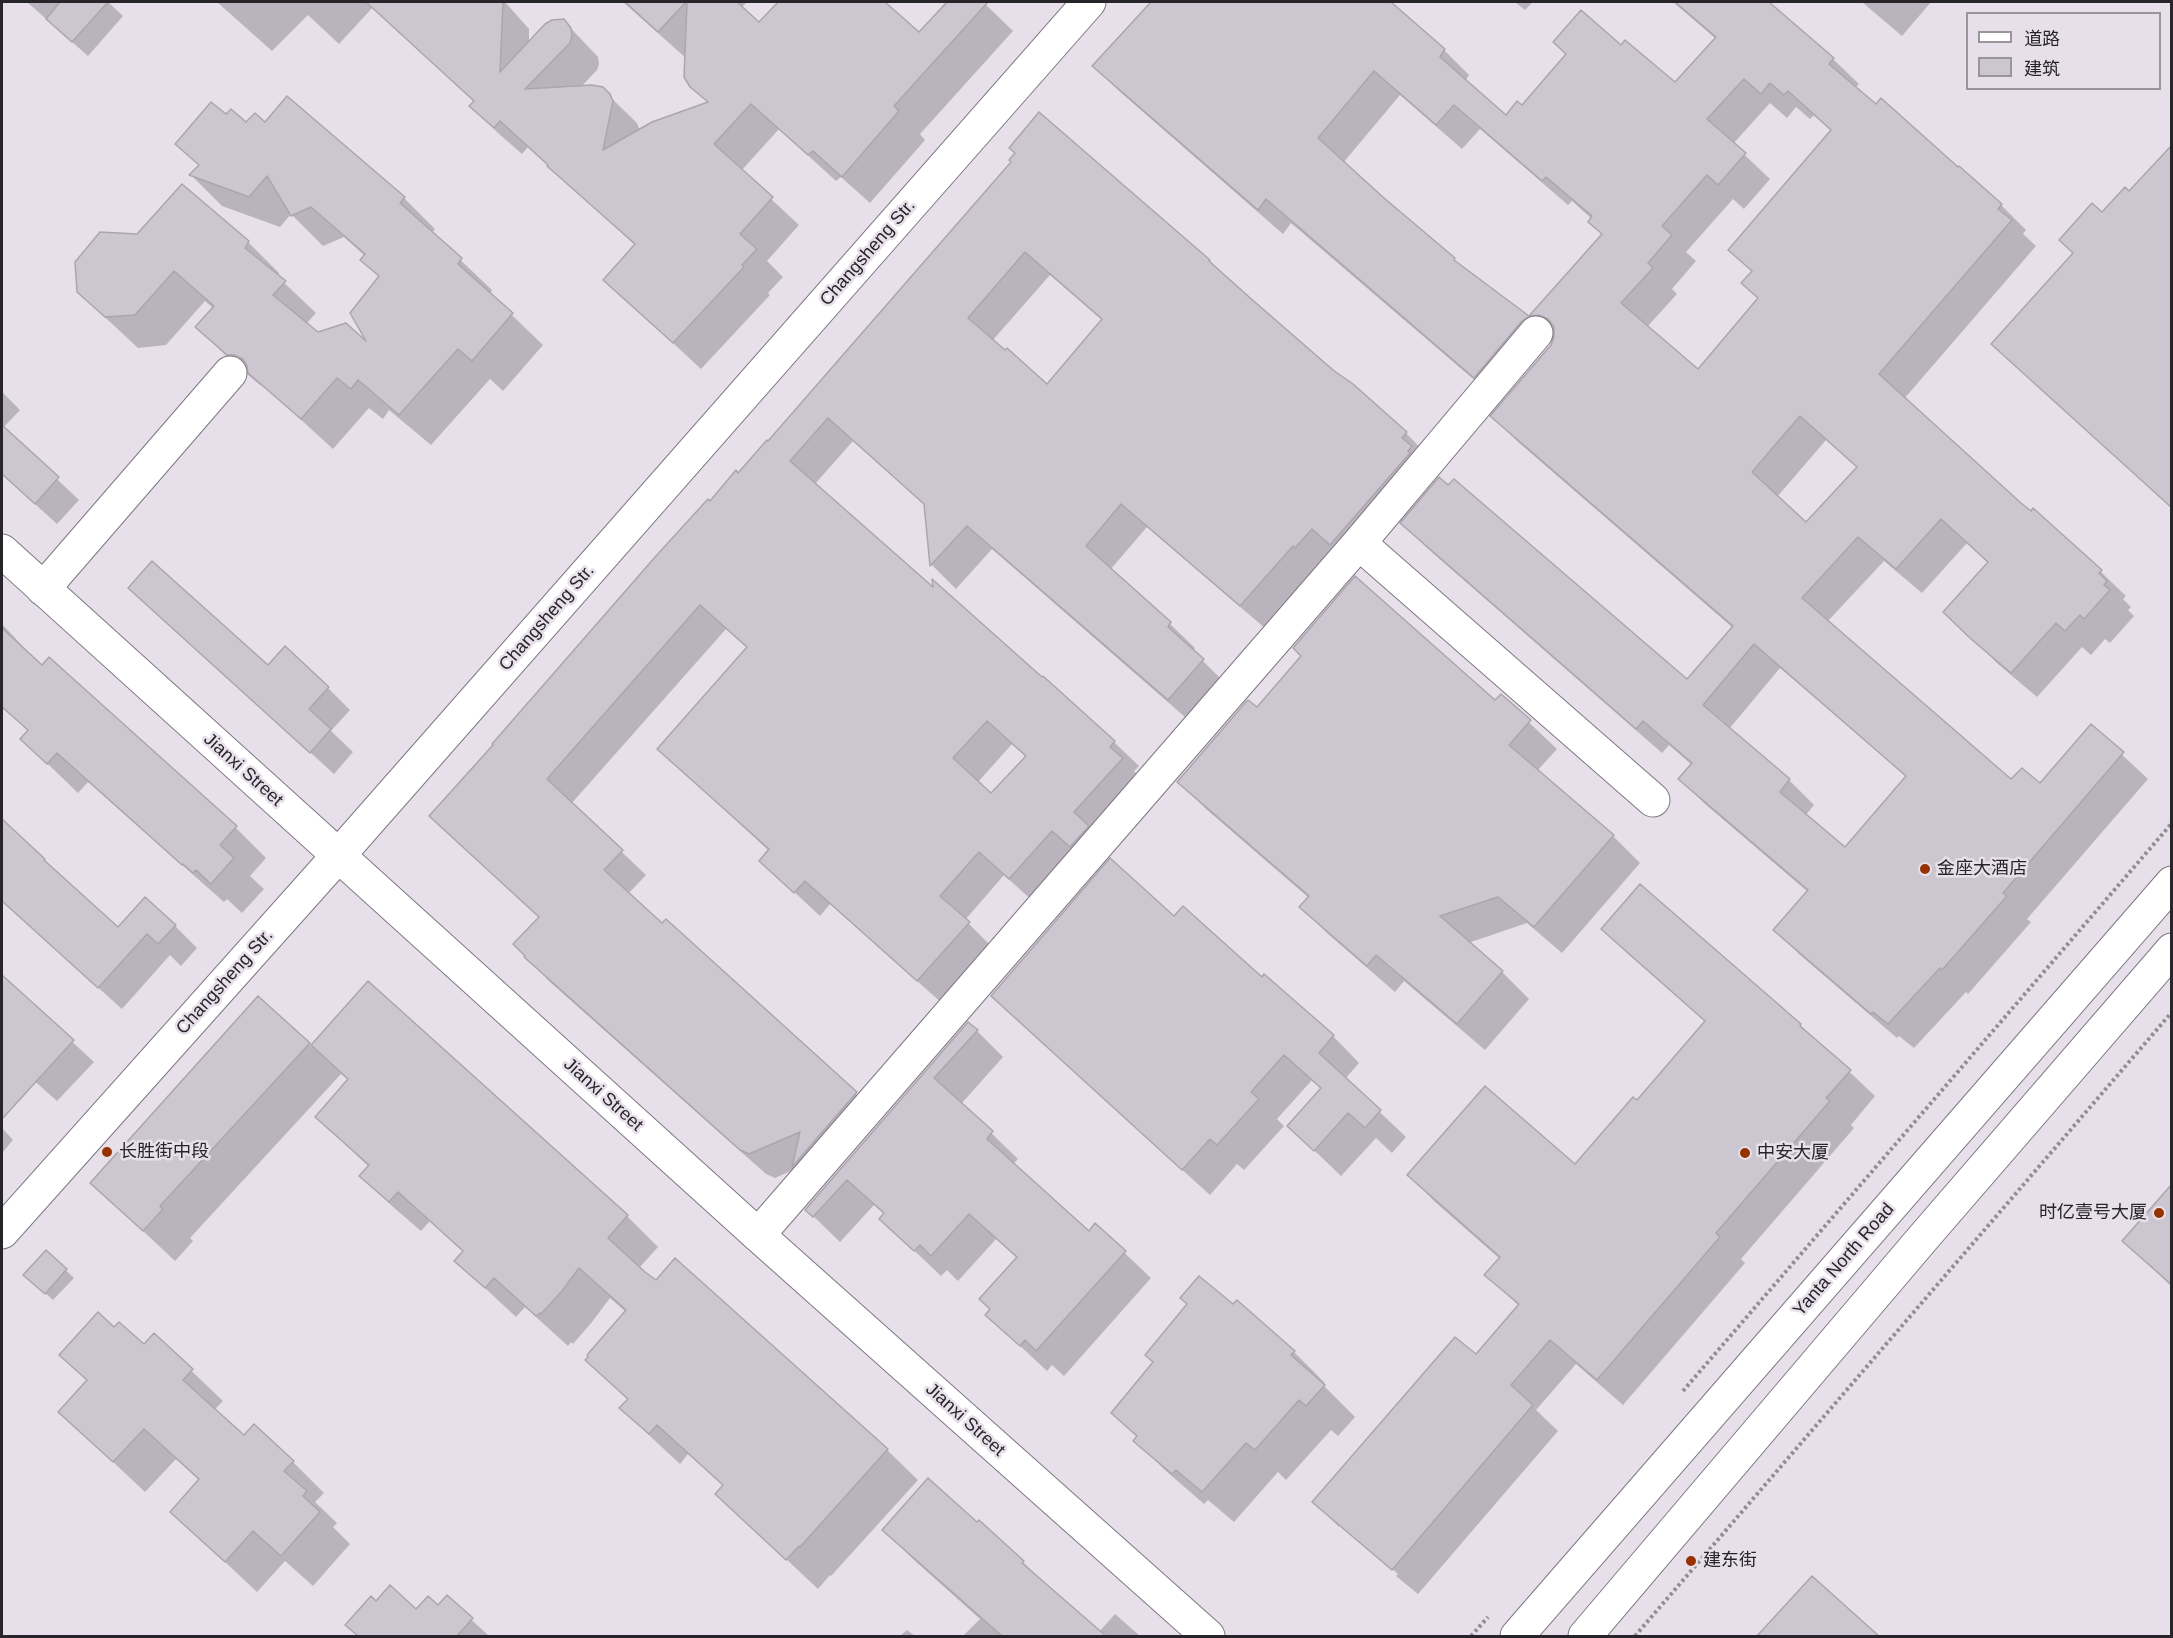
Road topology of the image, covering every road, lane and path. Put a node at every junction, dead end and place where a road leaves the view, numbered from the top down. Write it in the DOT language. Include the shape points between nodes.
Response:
graph roads {
  1 [pos="1089,2"];
  2 [pos="1536,333"];
  3 [pos="230,373"];
  4 [pos="1359,543"];
  5 [pos="2,551"];
  6 [pos="43,589"];
  7 [pos="1653,800"];
  8 [pos="2172,823"];
  9 [pos="338,856"];
  10 [pos="2172,883"];
  11 [pos="2172,950"];
  12 [pos="2172,1012"];
  13 [pos="2,1232"];
  14 [pos="758,1235"];
  15 [pos="1681,1393"];
  16 [pos="1494,1609"];
  17 [pos="1208,1636"];
  18 [pos="1471,1636"];
  19 [pos="1517,1636"];
  20 [pos="1585,1636"];
  21 [pos="1635,1636"];
  1 -- 9 [label="street, Changsheng Str."];
  2 -- 4 [label="street"];
  3 -- 6 [label="street"];
  4 -- 7 [label="street"];
  4 -- 14 [label="street"];
  5 -- 6 [label="street, Jianxi Street"];
  6 -- 9 [label="street, Jianxi Street"];
  8 -- 15 [label="path"];
  9 -- 13 [label="street, Changsheng Str."];
  9 -- 14 [label="street, Jianxi Street"];
  10 -- 19 [label="street, Yanta North Road"];
  11 -- 20 [label="street"];
  12 -- 21 [label="path"];
  14 -- 17 [label="street, Jianxi Street"];
  16 -- 18 [label="path"];
}
